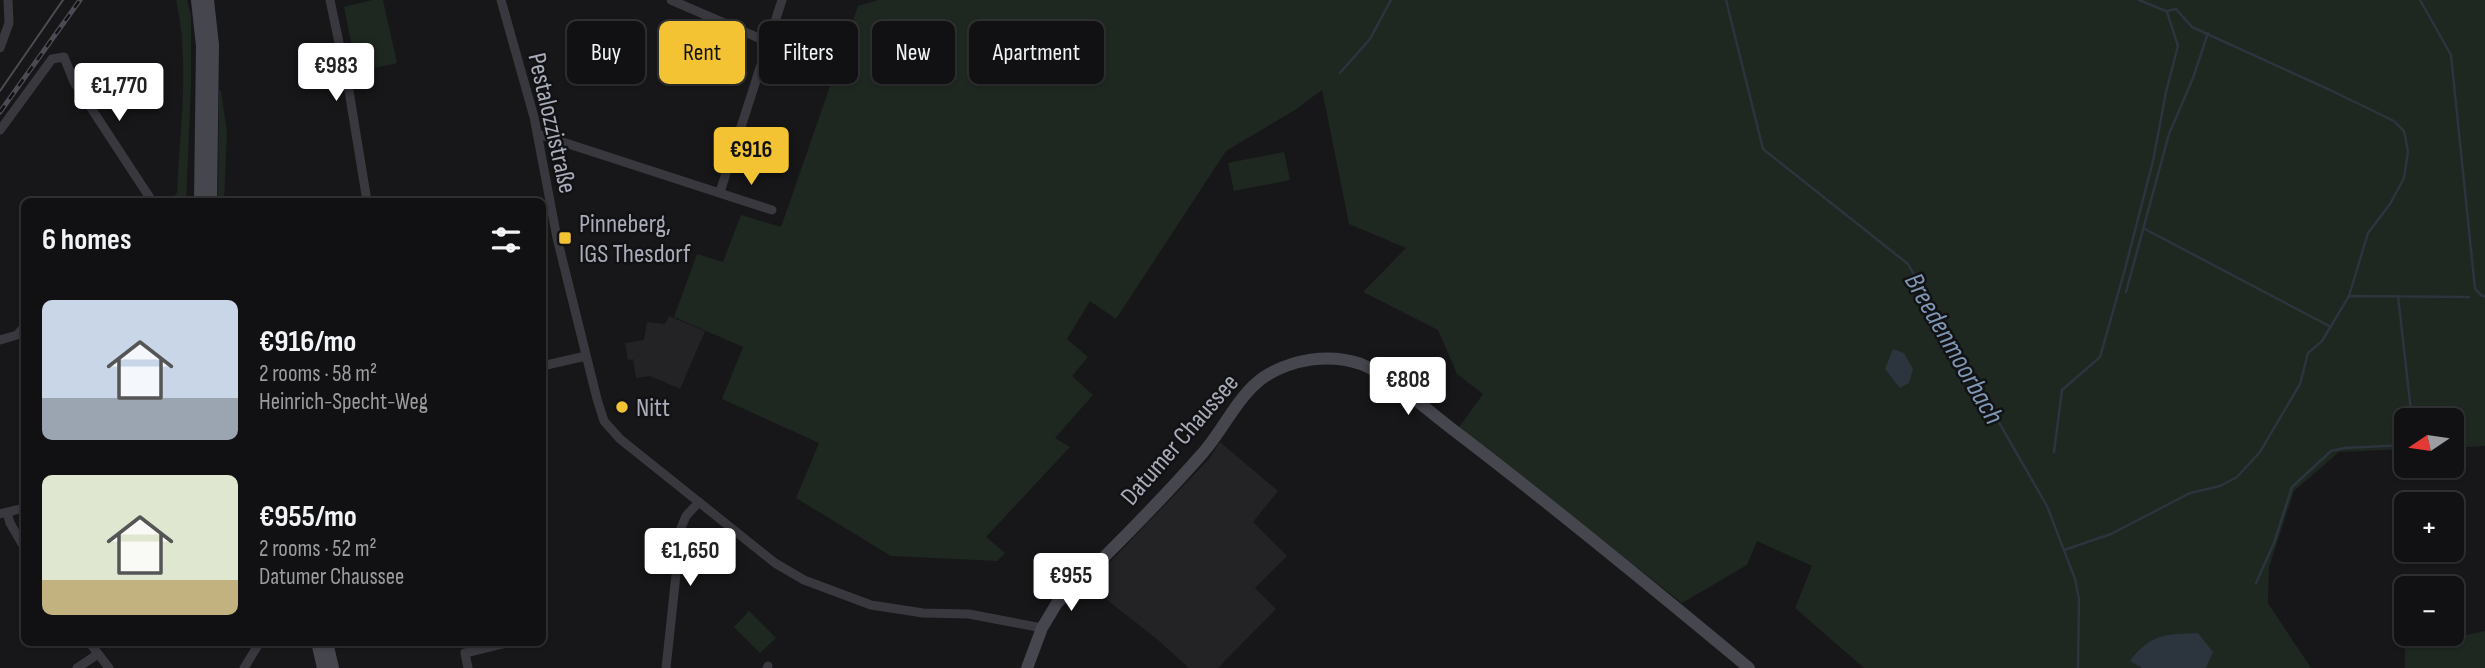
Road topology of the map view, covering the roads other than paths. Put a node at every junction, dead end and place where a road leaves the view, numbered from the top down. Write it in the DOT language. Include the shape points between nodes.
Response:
graph roads {
  1 [pos="8,0"];
  2 [pos="197,0"];
  3 [pos="208,0"];
  4 [pos="330,0"];
  5 [pos="501,0"];
  6 [pos="671,0"];
  7 [pos="782,0"];
  8 [pos="775,21"];
  9 [pos="759,38"];
  10 [pos="0,48"];
  11 [pos="759,70"];
  12 [pos="0,130"];
  13 [pos="538,134"];
  14 [pos="720,192"];
  15 [pos="150,198"];
  16 [pos="200,198"];
  17 [pos="211,198"];
  18 [pos="367,198"];
  19 [pos="546,198"];
  20 [pos="546,201"];
  21 [pos="772,209"];
  22 [pos="547,213"];
  23 [pos="21,330"];
  24 [pos="0,340"];
  25 [pos="586,356"];
  26 [pos="546,365"];
  27 [pos="699,502"];
  28 [pos="21,509"];
  29 [pos="4,513"];
  30 [pos="21,542"];
  31 [pos="1042,628"];
  32 [pos="92,646"];
  33 [pos="258,646"];
  34 [pos="318,646"];
  35 [pos="328,646"];
  36 [pos="494,646"];
  37 [pos="98,654"];
  38 [pos="77,668"];
  39 [pos="109,668"];
  40 [pos="244,668"];
  41 [pos="323,668"];
  42 [pos="333,668"];
  43 [pos="468,668"];
  44 [pos="666,668"];
  45 [pos="1027,668"];
  46 [pos="1749,668"];
  1 -- 10 [label="street" via="9,23"];
  2 -- 16 [label="street" via="202,46"];
  3 -- 17 [label="street" via="213,45"];
  4 -- 18 [label="street"];
  5 -- 13 [label="street, Pestalozzistraße"];
  6 -- 9 [label="street"];
  7 -- 8 [label="street"];
  11 -- 14 [label="street"];
  12 -- 15 [label="street" via="52,59 64,57 75,82"];
  13 -- 14 [label="street"];
  13 -- 19 [label="street, Pestalozzistraße"];
  14 -- 21 [label="street"];
  20 -- 22 [label="street, Pestalozzistraße"];
  22 -- 25 [label="street, Pestalozzistraße"];
  23 -- 24 [label="street"];
  25 -- 26 [label="street"];
  25 -- 27 [label="street, Pestalozzistraße" via="604,421"];
  27 -- 31 [label="street, Pestalozzistraße" via="775,563 804,580 871,605 969,614"];
  27 -- 44 [label="street" via="681,528"];
  28 -- 29 [label="street"];
  29 -- 30 [label="street"];
  31 -- 45 [label="street, Datumer Chaussee"];
  31 -- 46 [label="street, Datumer Chaussee" via="1057,603 1203,454 1248,391 1299,362 1341,359 1382,376"];
  32 -- 37 [label="street"];
  33 -- 40 [label="street"];
  34 -- 41 [label="street"];
  35 -- 42 [label="street"];
  36 -- 43 [label="street" via="465,653"];
  37 -- 38 [label="street"];
  37 -- 39 [label="street"];
}
